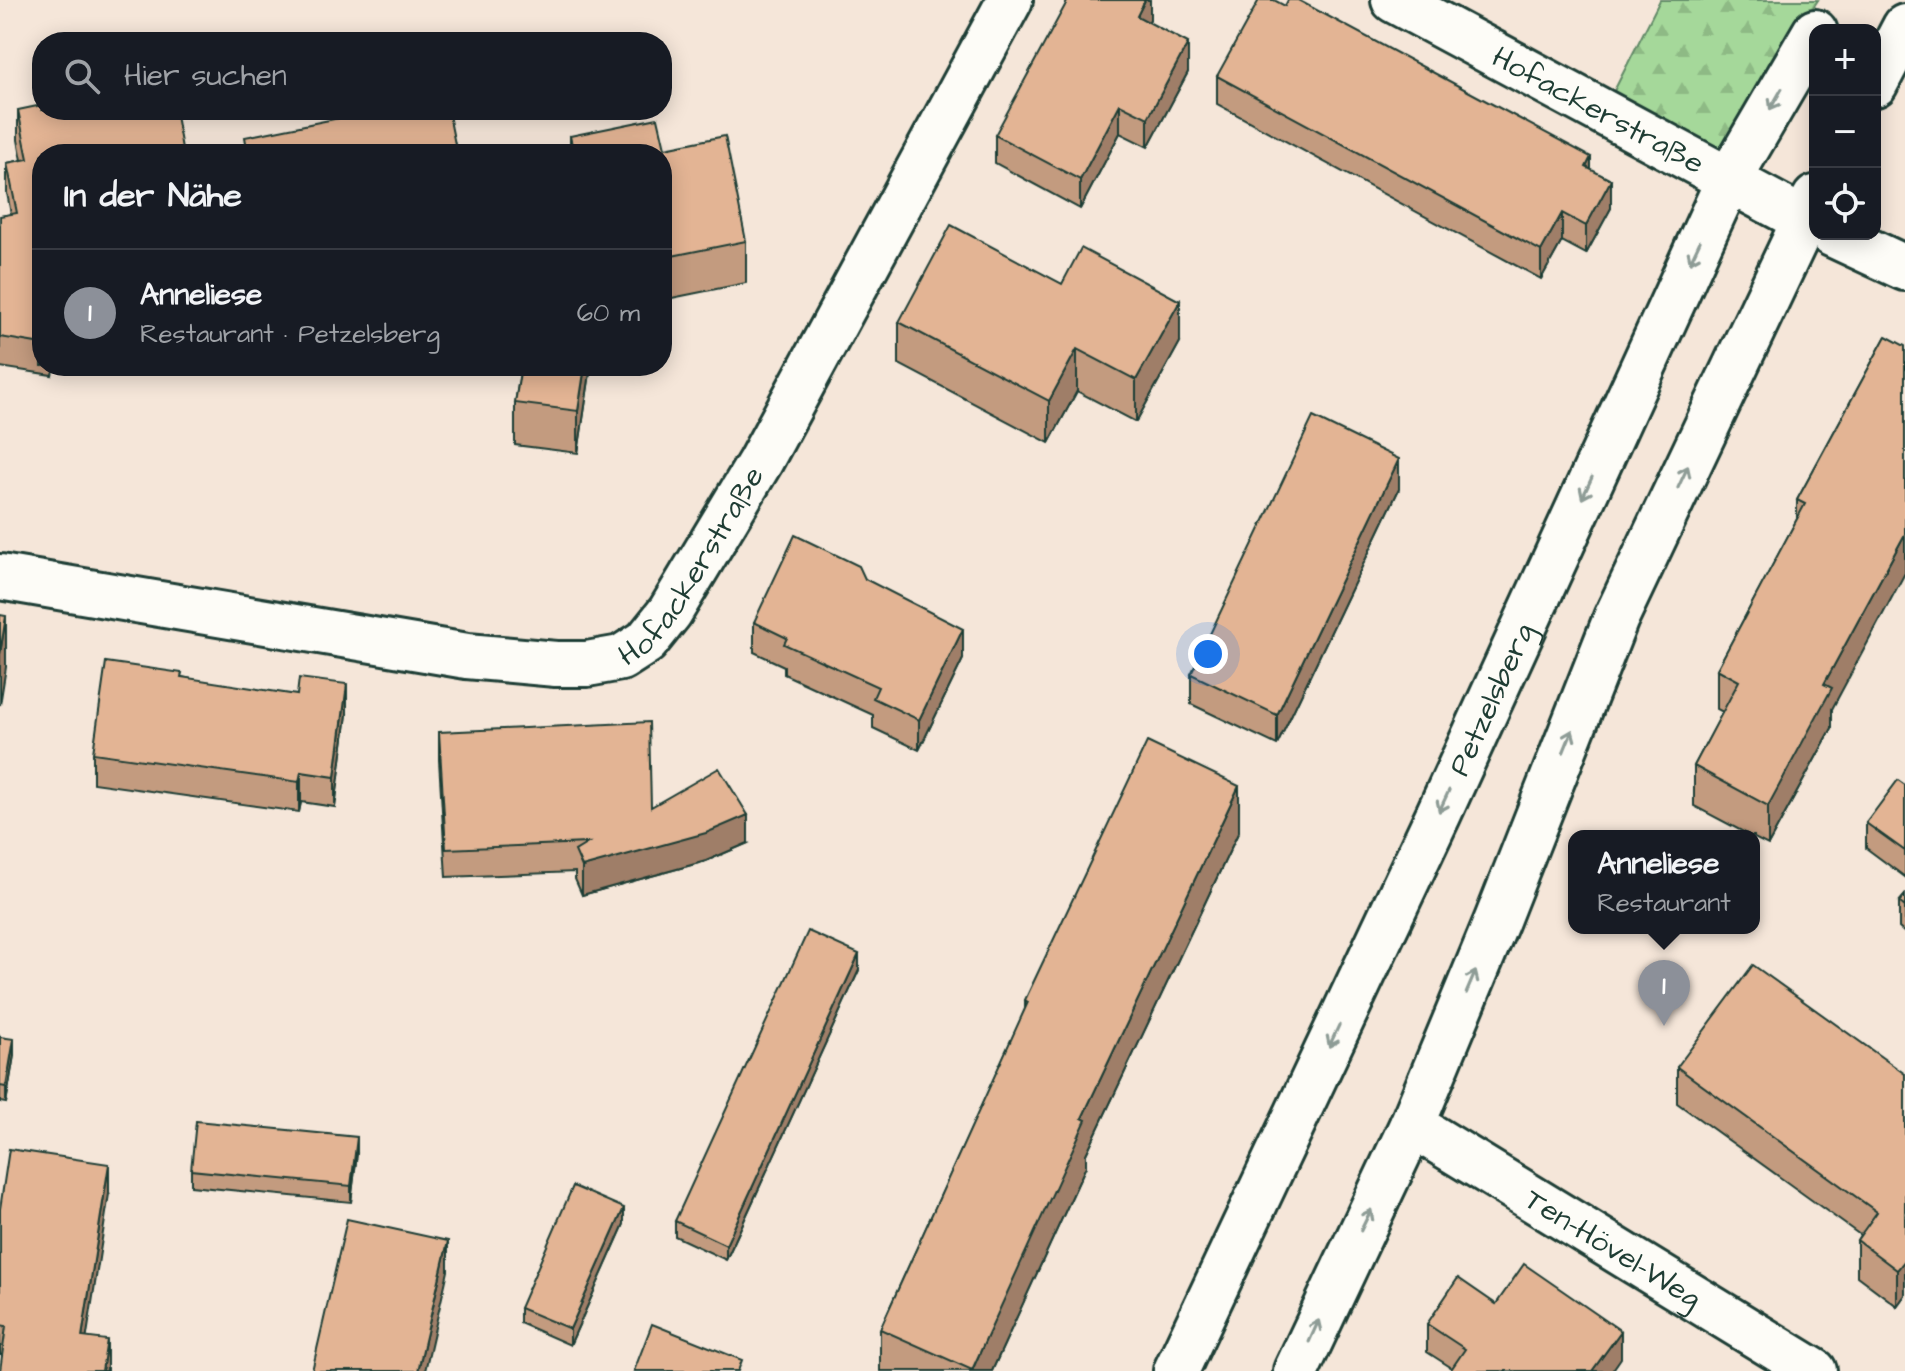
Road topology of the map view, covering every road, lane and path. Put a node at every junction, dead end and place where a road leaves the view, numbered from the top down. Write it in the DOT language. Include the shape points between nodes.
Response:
graph roads {
  1 [pos="1010,0"];
  2 [pos="1394,0"];
  3 [pos="1834,0"];
  4 [pos="1820,24"];
  5 [pos="1905,27"];
  6 [pos="1809,43"];
  7 [pos="1881,73"];
  8 [pos="1728,181"];
  9 [pos="1809,216"];
  10 [pos="1809,233"];
  11 [pos="1854,240"];
  12 [pos="1905,268"];
  13 [pos="0,577"];
  14 [pos="1412,1125"];
  15 [pos="1176,1371"];
  16 [pos="1296,1371"];
  17 [pos="1814,1371"];
  1 -- 13 [label="main road, Hofackerstraße" via="760,462 670,612 646,642 621,658 556,664 467,656"];
  2 -- 8 [label="main road, Hofackerstraße"];
  3 -- 4 [label="main road, Petzelsberg"];
  5 -- 7 [label="main road"];
  6 -- 8 [label="main road, Petzelsberg, one-way"];
  8 -- 9 [label="main road, Hofackerstraße"];
  8 -- 15 [label="main road, Petzelsberg, one-way"];
  14 -- 10 [label="main road, one-way" via="1616,618"];
  11 -- 12 [label="main road, Hofackerstraße"];
  16 -- 14 [label="main road, one-way"];
  14 -- 17 [label="main road, Ten-Hövel-Weg"];
}
